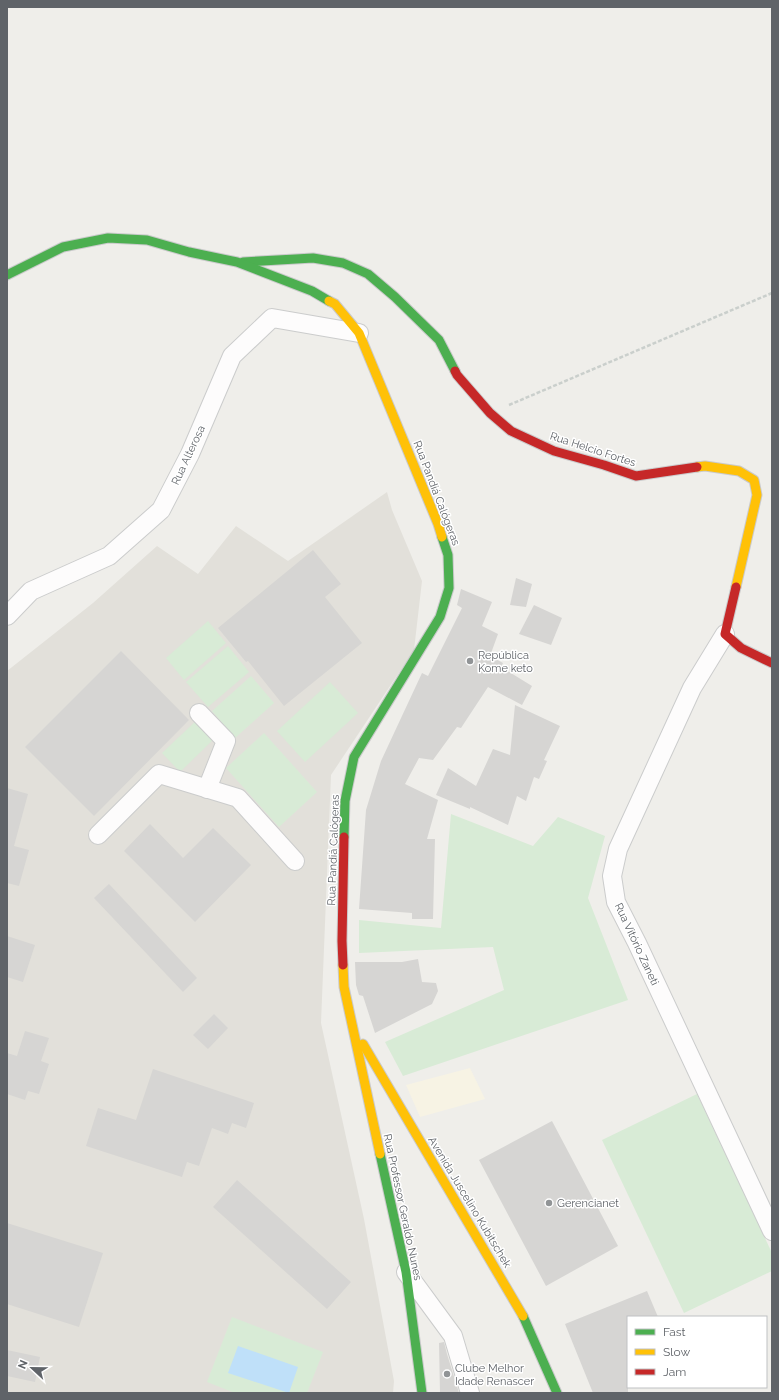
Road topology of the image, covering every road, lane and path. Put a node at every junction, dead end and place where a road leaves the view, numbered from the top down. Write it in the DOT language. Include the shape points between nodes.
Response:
graph roads {
  1 [pos="237,262"];
  2 [pos="7,275"];
  3 [pos="772,293"];
  4 [pos="359,334"];
  5 [pos="490,413"];
  6 [pos="7,616"];
  7 [pos="725,634"];
  8 [pos="772,663"];
  9 [pos="199,713"];
  10 [pos="207,789"];
  11 [pos="98,835"];
  12 [pos="295,861"];
  13 [pos="353,1028"];
  14 [pos="772,1231"];
  15 [pos="406,1272"];
  16 [pos="422,1393"];
  17 [pos="470,1393"];
  18 [pos="557,1393"];
  1 -- 2 [label="street, Rua Pandiá Calógeras" via="147,240 108,238 63,247"];
  1 -- 4 [label="street, Rua Pandiá Calógeras" via="312,291 335,304"];
  1 -- 5 [label="street, Rua Helcio Fortes" via="313,258 343,263 368,274 439,340 457,376"];
  3 -- 5 [label="path"];
  4 -- 6 [label="street, Rua Alterosa" via="272,318 232,356 190,454 161,510 109,556 31,591"];
  4 -- 13 [label="street, Rua Pandiá Calógeras" via="438,524 448,555 449,588 440,617 354,757 345,801 342,941 344,987"];
  5 -- 7 [label="street, Rua Helcio Fortes" via="511,431 554,451 636,476 705,466 739,471 754,480 757,495"];
  7 -- 8 [label="street" via="741,648"];
  7 -- 14 [label="street, Rua Vitório Zaneti" via="692,688 618,849 612,876 616,902 641,950"];
  9 -- 10 [label="street" via="226,741"];
  10 -- 11 [label="street" via="158,774"];
  10 -- 12 [label="street" via="238,798"];
  13 -- 15 [label="street, Rua Professor Geraldo Nunes"];
  13 -- 18 [label="street, Avenida Juscelino Kubitschek" via="526,1322"];
  15 -- 16 [label="street, Rua Professor Geraldo Nunes"];
  15 -- 17 [label="street" via="453,1336"];
}
